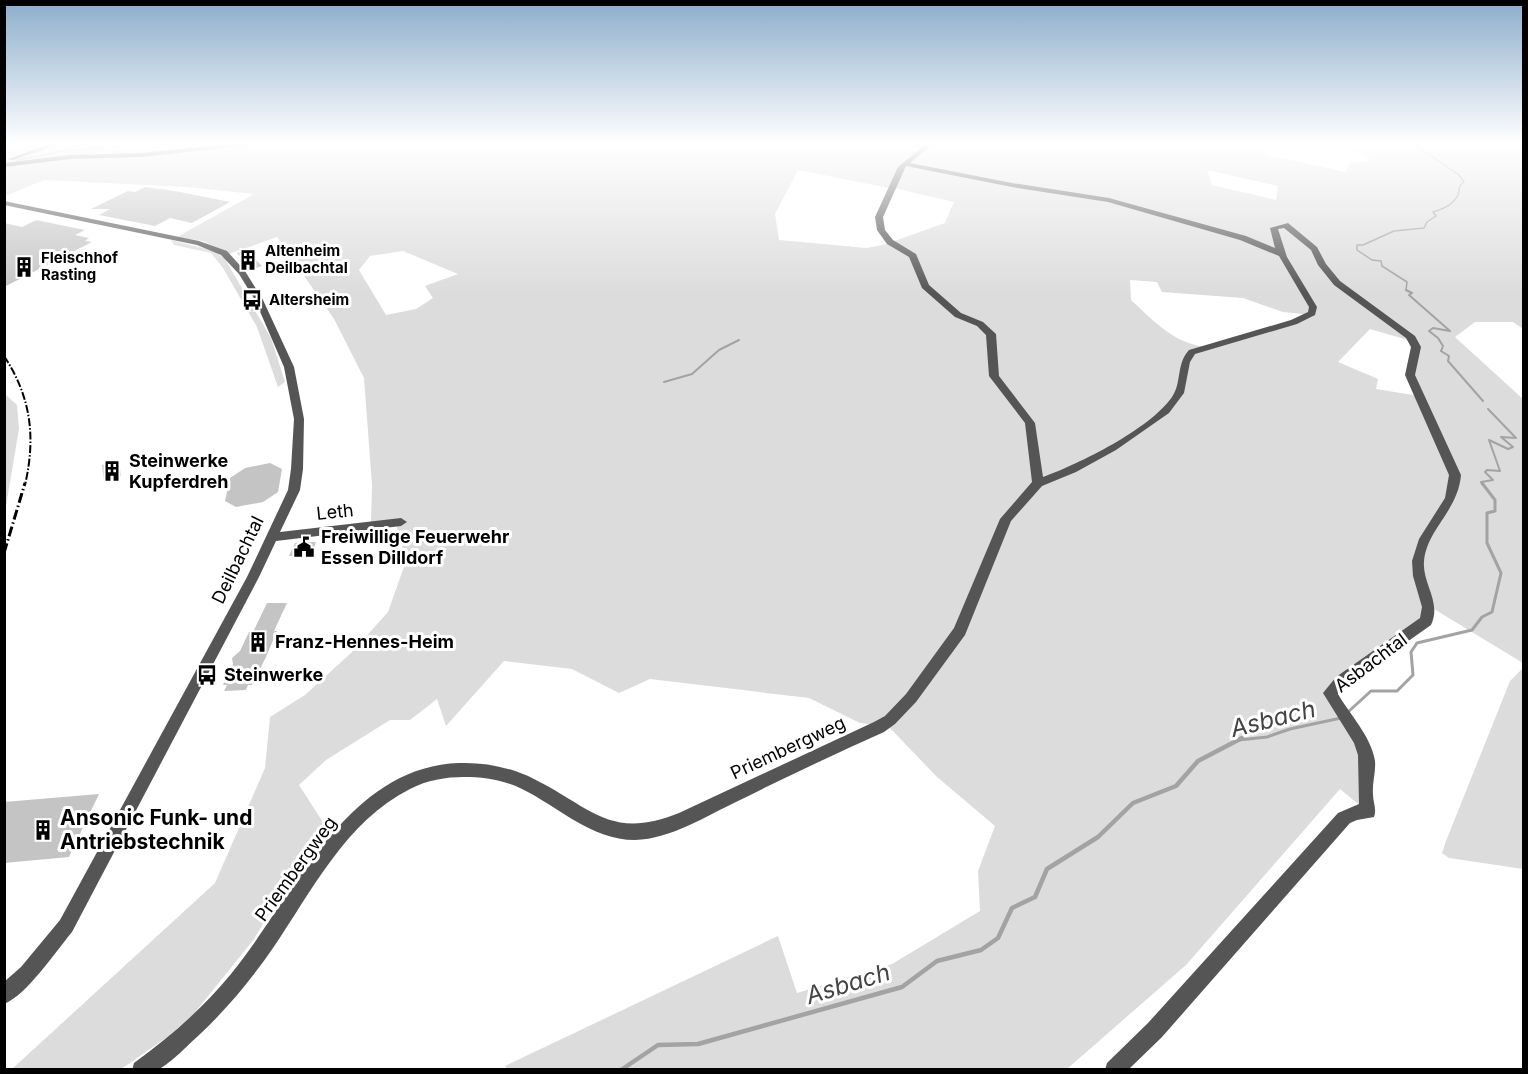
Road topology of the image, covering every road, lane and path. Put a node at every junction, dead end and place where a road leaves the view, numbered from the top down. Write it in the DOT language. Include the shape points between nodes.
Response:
graph roads {
  1 [pos="890,193"];
  2 [pos="1064,193"];
  3 [pos="4,203"];
  4 [pos="1283,255"];
  5 [pos="1038,483"];
  6 [pos="401,522"];
  7 [pos="272,537"];
  8 [pos="4,995"];
  9 [pos="141,1070"];
  10 [pos="1114,1070"];
  1 -- 5 [label="street" via="879,217 882,234 913,256 925,286 944,304 991,334 994,376 1030,423"];
  2 -- 4 [label="street" via="1109,200 1252,241"];
  3 -- 7 [label="street, Deilbachtal" via="208,246 229,257 247,279 289,367 298,419 294,490"];
  4 -- 5 [label="street" via="1313,307 1312,313 1192,352 1186,360 1176,399 1147,426 1067,472"];
  4 -- 10 [label="street, Asbachtal" via="1274,233 1277,226 1285,225 1314,249 1337,283 1414,342 1410,375 1455,475 1454,490 1418,563 1429,616 1423,625 1330,693 1366,756 1368,812 1355,812 1344,818 1155,1030"];
  5 -- 9 [label="street, Priembergweg" via="1006,519 960,631 890,720 714,804 639,832 609,829 585,819 540,790 493,772 451,770 403,784 370,807 336,842 249,968 227,993"];
  6 -- 7 [label="street, Leth"];
  7 -- 8 [label="street, Deilbachtal" via="66,926 27,974"];
}
